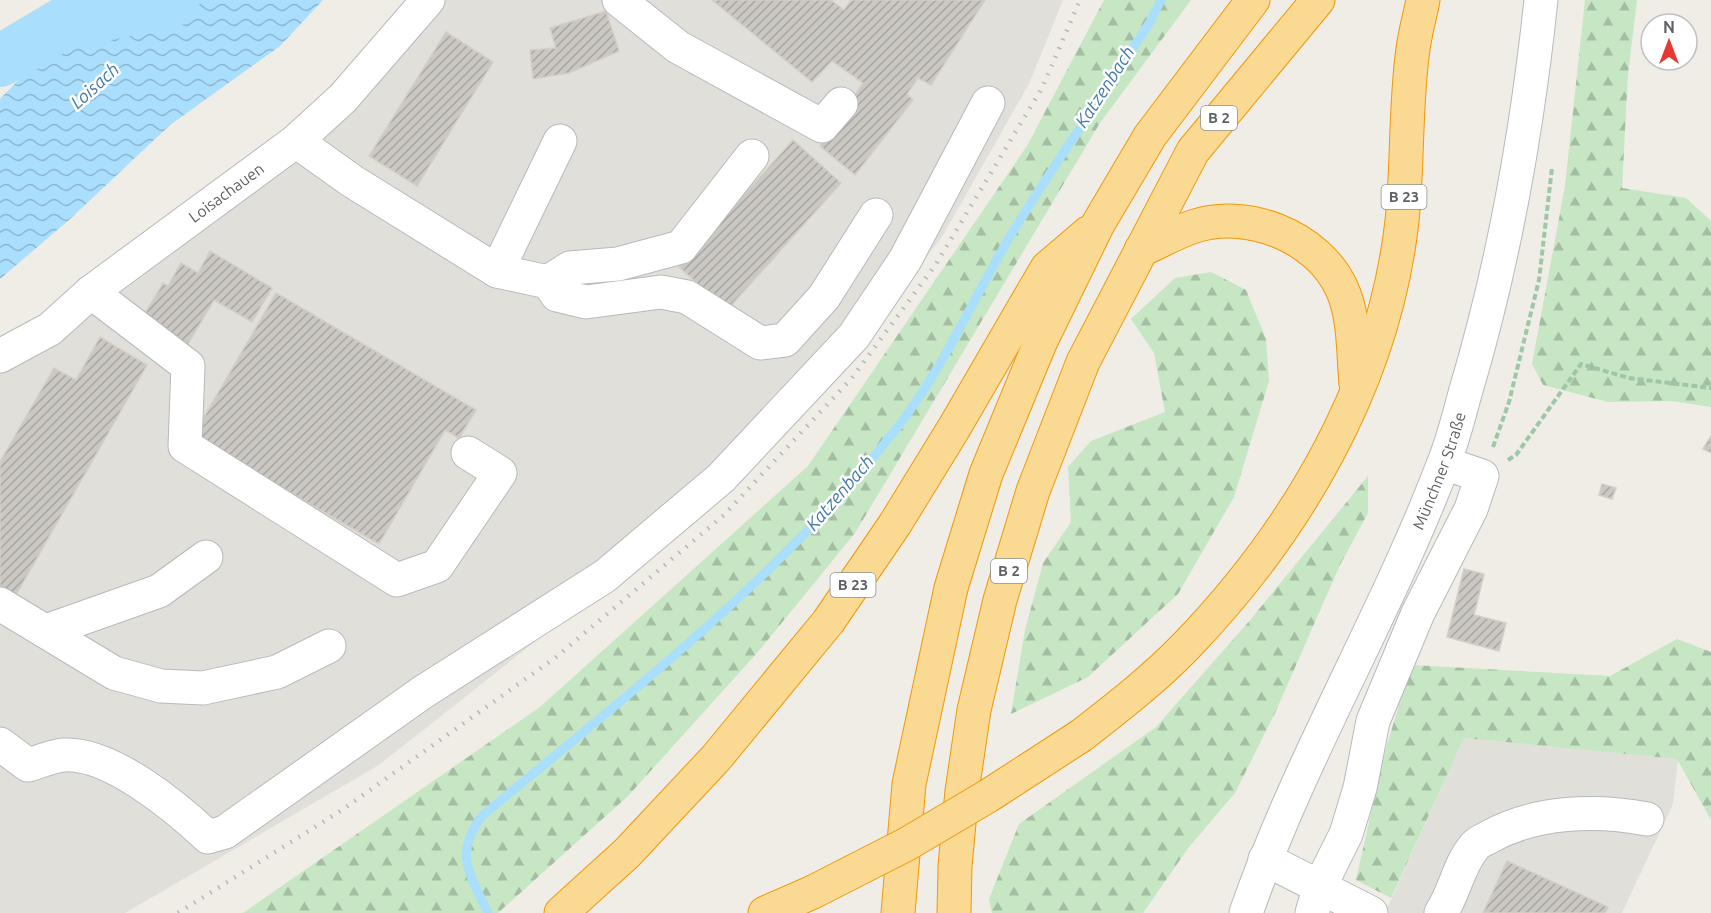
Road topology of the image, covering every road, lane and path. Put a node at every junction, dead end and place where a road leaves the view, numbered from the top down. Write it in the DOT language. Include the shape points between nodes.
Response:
graph roads {
  1 [pos="428,0"];
  2 [pos="619,0"];
  3 [pos="1253,0"];
  4 [pos="1318,0"];
  5 [pos="1423,0"];
  6 [pos="1541,0"];
  7 [pos="988,103"];
  8 [pos="841,104"];
  9 [pos="296,141"];
  10 [pos="560,141"];
  11 [pos="752,156"];
  12 [pos="876,215"];
  13 [pos="1098,224"];
  14 [pos="1141,250"];
  15 [pos="497,271"];
  16 [pos="548,282"];
  17 [pos="91,292"];
  18 [pos="0,356"];
  19 [pos="1356,388"];
  20 [pos="1711,388"];
  21 [pos="468,453"];
  22 [pos="1444,463"];
  23 [pos="1482,476"];
  24 [pos="206,557"];
  25 [pos="0,604"];
  26 [pos="46,630"];
  27 [pos="329,646"];
  28 [pos="0,744"];
  29 [pos="1647,819"];
  30 [pos="1264,859"];
  31 [pos="1316,899"];
  32 [pos="561,913"];
  33 [pos="765,913"];
  34 [pos="898,913"];
  35 [pos="954,913"];
  36 [pos="1245,913"];
  37 [pos="1371,913"];
  38 [pos="1441,913"];
  1 -- 9 [label="street, Loisachauen" via="343,98"];
  2 -- 8 [label="street" via="678,47 822,126"];
  3 -- 13 [label="highway, B 2" via="1150,136"];
  4 -- 14 [label="highway, B 2" via="1193,152"];
  5 -- 19 [label="highway, B 23" via="1413,48 1402,221 1391,286 1373,350"];
  6 -- 22 [label="street, Münchner Straße" via="1510,211 1495,285"];
  7 -- 28 [label="street" via="905,260 854,336 722,478 605,576 423,693 225,831 208,837 143,784 103,763 65,755 28,765"];
  9 -- 15 [label="street" via="352,181"];
  9 -- 17 [label="street, Loisachauen"];
  10 -- 15 [label="street"];
  11 -- 16 [label="street" via="681,247 618,264 570,268"];
  12 -- 16 [label="street" via="824,297 785,340 760,343 687,297 661,292 586,302 557,295"];
  13 -- 32 [label="highway, B 23" via="1047,268 895,524 828,622 716,758 627,854"];
  13 -- 34 [label="highway, B 2" via="1040,343 990,463 951,588 909,784"];
  14 -- 19 [label="highway" via="1193,227 1229,222 1260,225 1287,234 1309,248 1328,268 1344,296"];
  14 -- 35 [label="highway, B 2" via="1083,362 1033,492 1000,600 974,710 962,791"];
  15 -- 16 [label="street"];
  17 -- 18 [label="street, Loisachauen" via="50,328"];
  17 -- 21 [label="street" via="188,366 185,446 397,580 437,566 500,473"];
  19 -- 33 [label="highway, B 23, bridge" via="1337,435 1277,538 1185,648 1136,692 1082,735 988,796 907,844"];
  20 -- 23 [label="path" via="1629,378 1581,364 1516,455"];
  22 -- 23 [label="street"];
  22 -- 30 [label="street, Münchner Straße" via="1368,640"];
  23 -- 31 [label="street" via="1471,509 1418,614 1373,721 1346,834"];
  24 -- 26 [label="street" via="159,591"];
  25 -- 26 [label="street"];
  26 -- 27 [label="street" via="114,674 160,686 203,688 277,672"];
  29 -- 38 [label="street" via="1620,814 1572,814 1502,830 1475,845 1462,864"];
  30 -- 31 [label="street"];
  30 -- 36 [label="street, Münchner Straße"];
  31 -- 37 [label="street"];
}
